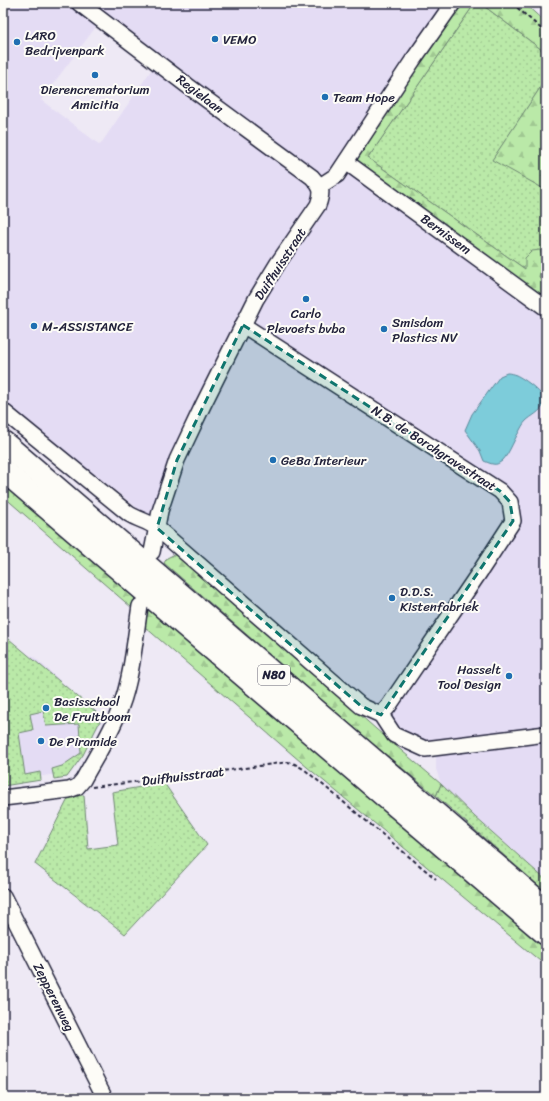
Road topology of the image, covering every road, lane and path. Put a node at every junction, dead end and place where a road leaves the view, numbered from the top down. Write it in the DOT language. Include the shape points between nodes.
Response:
graph roads {
  1 [pos="79,3"];
  2 [pos="453,3"];
  3 [pos="512,3"];
  4 [pos="546,33"];
  5 [pos="346,162"];
  6 [pos="320,186"];
  7 [pos="546,308"];
  8 [pos="243,325"];
  9 [pos="3,411"];
  10 [pos="3,442"];
  11 [pos="3,470"];
  12 [pos="157,528"];
  13 [pos="152,552"];
  14 [pos="140,606"];
  15 [pos="381,715"];
  16 [pos="546,734"];
  17 [pos="77,787"];
  18 [pos="3,798"];
  19 [pos="436,879"];
  20 [pos="5,907"];
  21 [pos="546,908"];
  22 [pos="546,934"];
  23 [pos="105,1098"];
  1 -- 6 [label="street, Regielaan" via="312,177"];
  2 -- 5 [label="street" via="412,60"];
  3 -- 4 [label="path"];
  5 -- 6 [label="street" via="337,175"];
  5 -- 7 [label="street, Bernissem"];
  6 -- 8 [label="street, Duifhuisstraat" via="322,195 318,205 278,263"];
  8 -- 12 [label="street, Duifhuisstraat" via="177,460"];
  8 -- 15 [label="street, N.B. de Borchgravestraat" via="500,491 510,502 512,521 480,573"];
  9 -- 12 [label="street" via="129,514 148,521"];
  10 -- 21 [label="highway, N80"];
  11 -- 22 [label="highway, N80"];
  12 -- 13 [label="street, Duifhuisstraat"];
  12 -- 15 [label="street" via="361,706"];
  14 -- 17 [label="street" via="121,706"];
  15 -- 16 [label="street" via="394,735 425,749"];
  17 -- 18 [label="street"];
  17 -- 19 [label="path, Duifhuisstraat" via="86,788 288,762 305,770"];
  20 -- 23 [label="street, Zepperenweg"];
}
